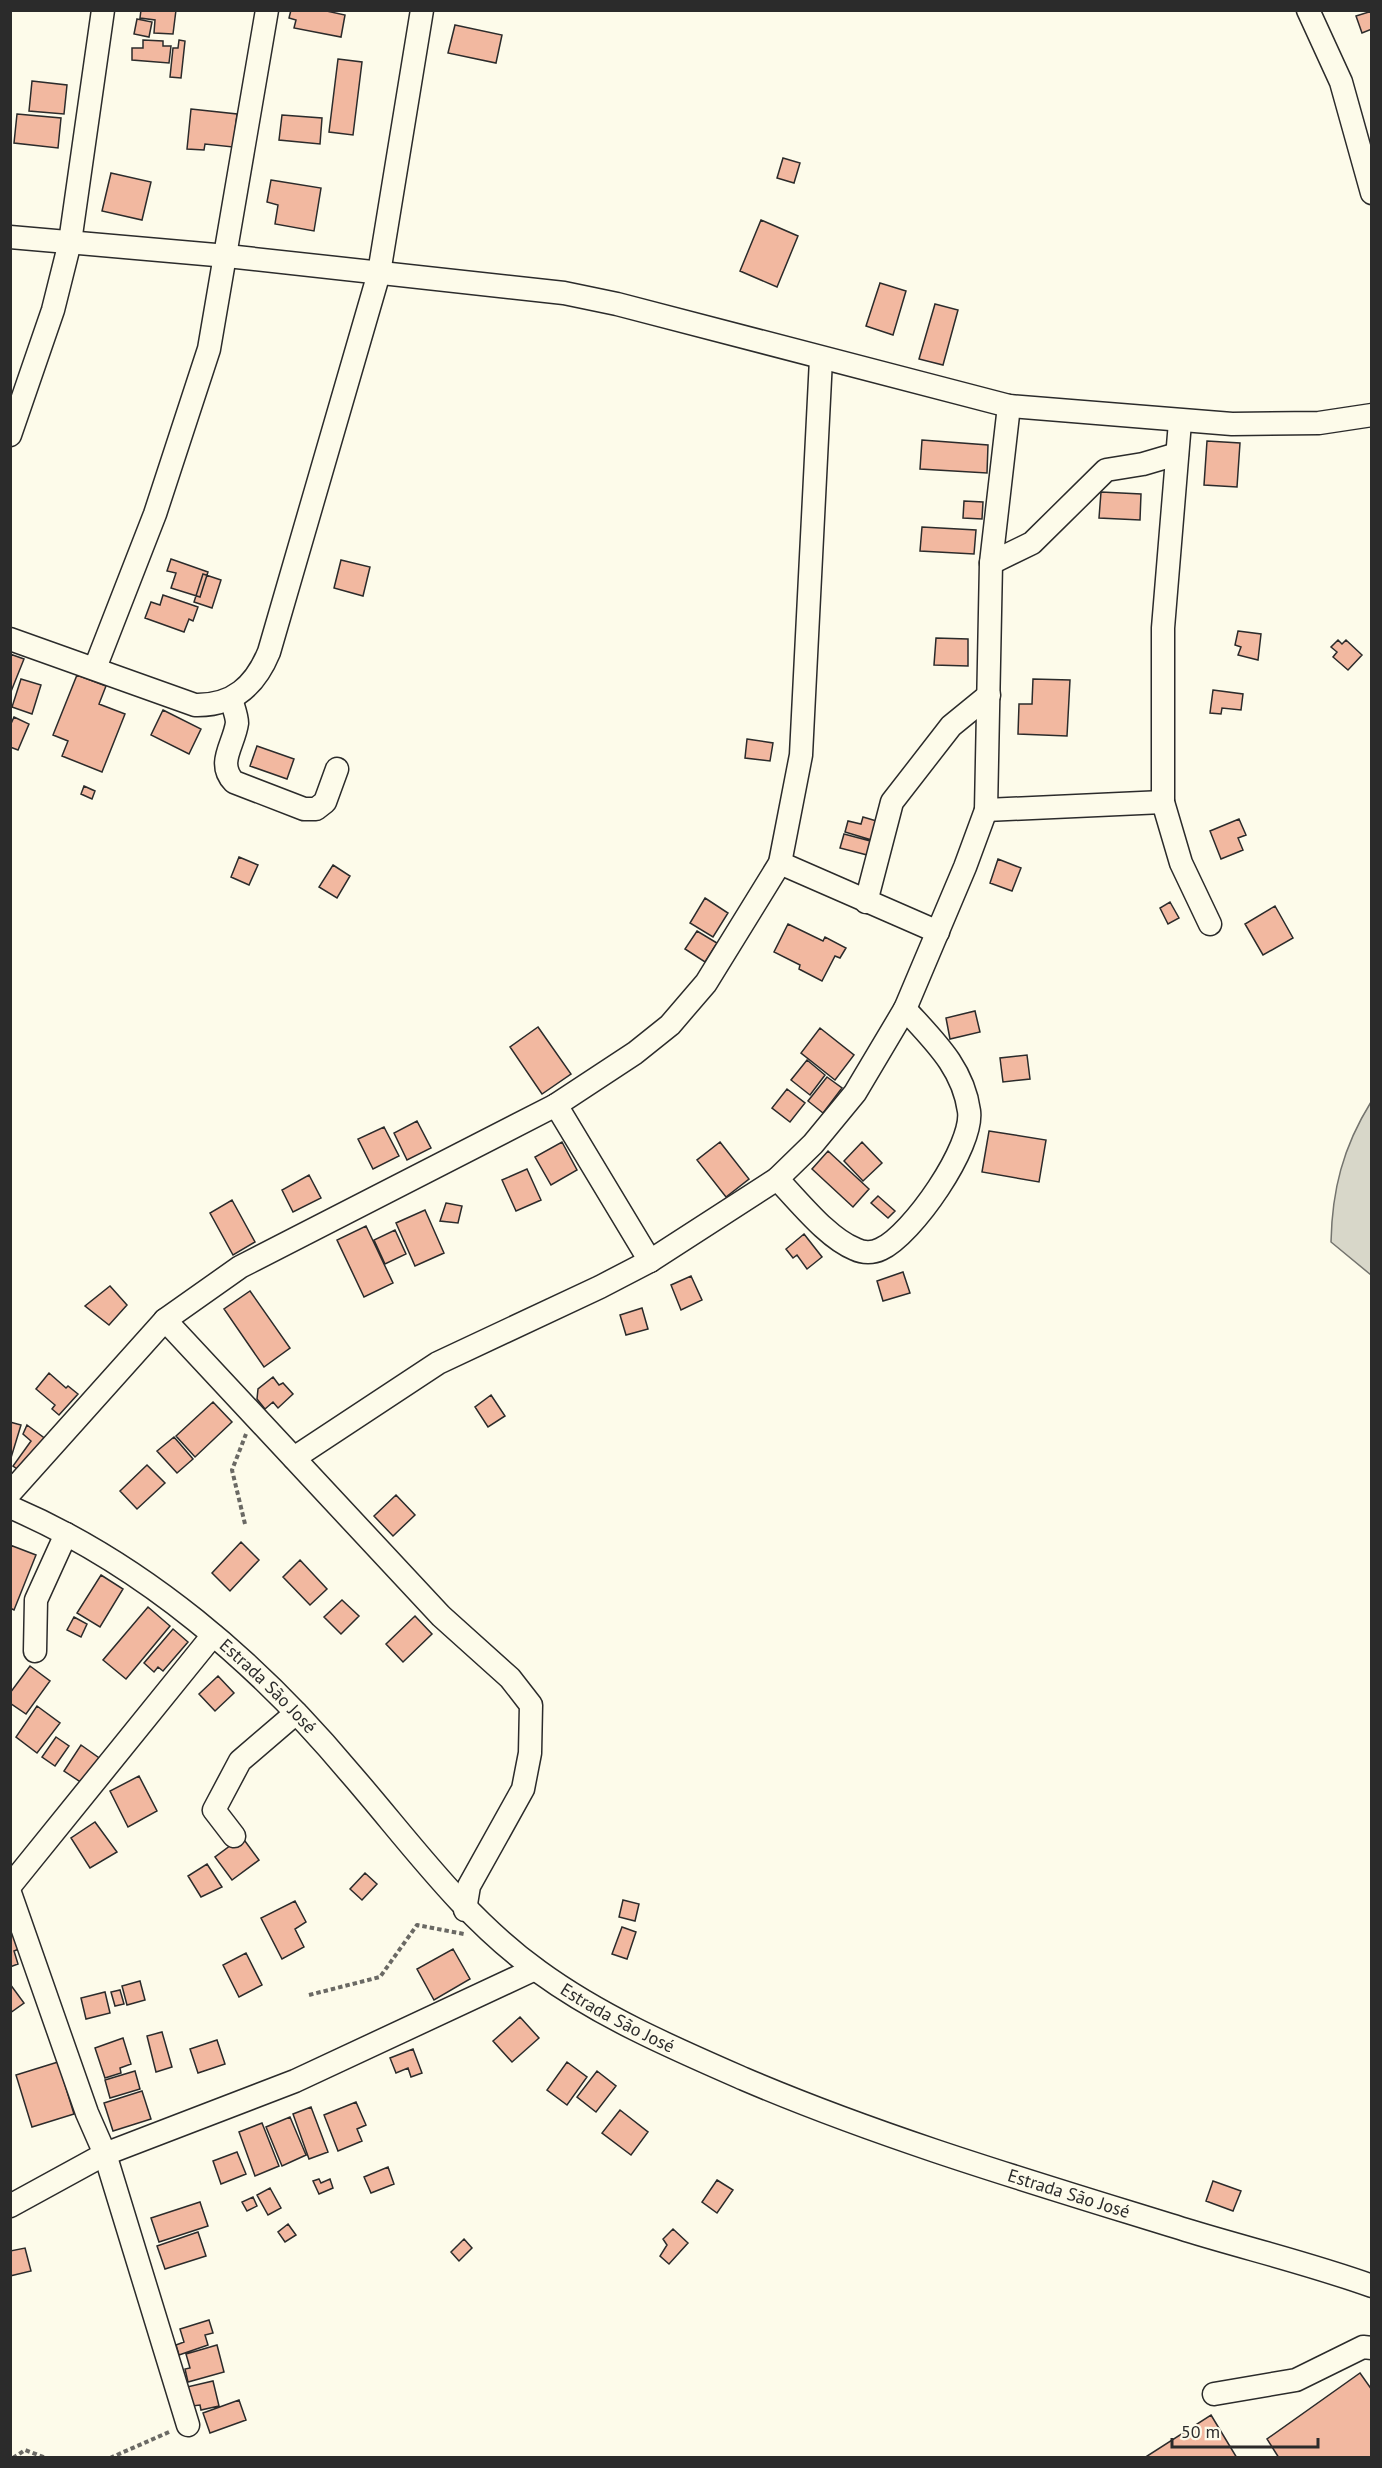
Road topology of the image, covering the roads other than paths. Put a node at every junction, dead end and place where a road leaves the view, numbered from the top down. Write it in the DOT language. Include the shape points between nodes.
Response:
graph roads {
  1 [pos="103,10"];
  2 [pos="267,10"];
  3 [pos="422,10"];
  4 [pos="1308,10"];
  5 [pos="1371,189"];
  6 [pos="10,237"];
  7 [pos="70,242"];
  8 [pos="227,256"];
  9 [pos="379,273"];
  10 [pos="821,358"];
  11 [pos="1009,406"];
  12 [pos="1371,415"];
  13 [pos="1180,422"];
  14 [pos="10,435"];
  15 [pos="1177,454"];
  16 [pos="991,563"];
  17 [pos="10,639"];
  18 [pos="95,668"];
  19 [pos="989,695"];
  20 [pos="231,699"];
  21 [pos="337,769"];
  22 [pos="1162,802"];
  23 [pos="986,810"];
  24 [pos="780,863"];
  25 [pos="866,902"];
  26 [pos="1210,924"];
  27 [pos="938,932"];
  28 [pos="905,1009"];
  29 [pos="556,1105"];
  30 [pos="777,1179"];
  31 [pos="650,1261"];
  32 [pos="165,1320"];
  33 [pos="294,1458"];
  34 [pos="10,1493"];
  35 [pos="10,1507"];
  36 [pos="66,1534"];
  37 [pos="213,1635"];
  38 [pos="35,1651"];
  39 [pos="296,1713"];
  40 [pos="234,1836"];
  41 [pos="10,1886"];
  42 [pos="10,1893"];
  43 [pos="465,1910"];
  44 [pos="535,1969"];
  45 [pos="105,2154"];
  46 [pos="10,2206"];
  47 [pos="1371,2286"];
  48 [pos="1371,2348"];
  49 [pos="1214,2394"];
  50 [pos="188,2425"];
  1 -- 7 [label="street"];
  2 -- 8 [label="street"];
  3 -- 9 [label="street"];
  4 -- 5 [label="street" via="1341,82"];
  6 -- 7 [label="street"];
  7 -- 8 [label="street"];
  7 -- 14 [label="street"];
  8 -- 9 [label="street"];
  8 -- 18 [label="street" via="209,349 181,441"];
  9 -- 10 [label="street" via="564,293"];
  9 -- 20 [label="street" via="269,652 252,683"];
  10 -- 11 [label="street"];
  10 -- 24 [label="street" via="801,755"];
  11 -- 13 [label="street"];
  11 -- 16 [label="street"];
  12 -- 13 [label="street" via="1292,424"];
  13 -- 15 [label="street"];
  15 -- 16 [label="street" via="1106,470 1032,543"];
  15 -- 22 [label="street" via="1163,628"];
  16 -- 19 [label="street"];
  17 -- 18 [label="street"];
  18 -- 20 [label="street" via="195,705"];
  19 -- 23 [label="street"];
  19 -- 25 [label="street" via="951,726 892,802"];
  20 -- 21 [label="street" via="237,721 225,762 226,774 234,782 304,809 316,809 325,802"];
  22 -- 23 [label="street"];
  22 -- 26 [label="street" via="1181,863"];
  23 -- 27 [label="street"];
  24 -- 25 [label="street"];
  24 -- 29 [label="street" via="706,983 670,1024"];
  25 -- 27 [label="street"];
  27 -- 28 [label="street"];
  28 -- 30 [label="street" via="855,1093 813,1144"];
  28 -- 30 [label="street" via="950,1059 961,1078 969,1113 961,1151 904,1232 883,1249 855,1250 823,1225"];
  29 -- 31 [label="street"];
  29 -- 32 [label="street" via="240,1267"];
  30 -- 31 [label="street"];
  31 -- 33 [label="street" via="438,1364"];
  32 -- 33 [label="street"];
  32 -- 34 [label="street"];
  33 -- 43 [label="street" via="441,1616 510,1678 531,1706 530,1753 523,1789 469,1886"];
  35 -- 36 [label="street, Estrada São José"];
  36 -- 37 [label="street, Estrada São José" via="173,1603"];
  36 -- 38 [label="street" via="36,1600"];
  37 -- 39 [label="street, Estrada São José"];
  37 -- 41 [label="street"];
  39 -- 40 [label="street" via="240,1761 214,1810"];
  39 -- 43 [label="street, Estrada São José"];
  42 -- 45 [label="street"];
  43 -- 44 [label="street, Estrada São José"];
  44 -- 45 [label="street" via="295,2081"];
  44 -- 47 [label="street, Estrada São José" via="578,1999 639,2032 808,2106 933,2150"];
  45 -- 46 [label="street"];
  45 -- 50 [label="street"];
  48 -- 49 [label="street" via="1364,2347 1296,2379"];
}
